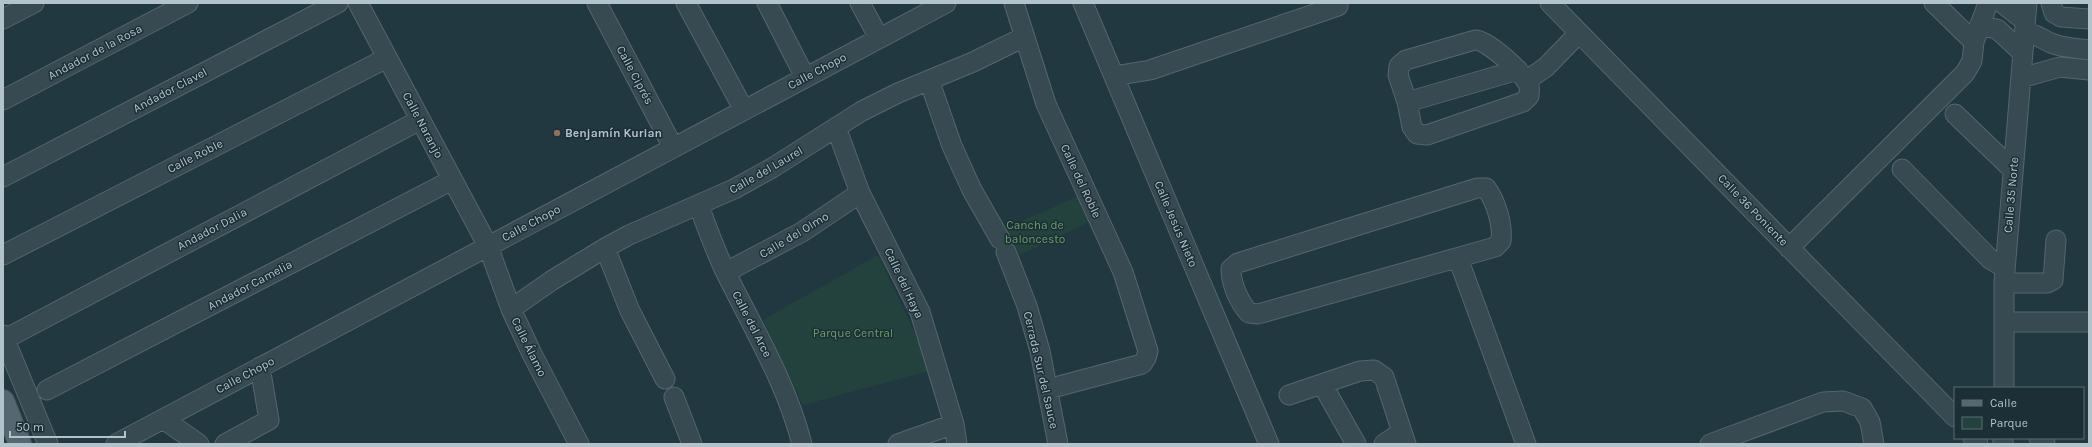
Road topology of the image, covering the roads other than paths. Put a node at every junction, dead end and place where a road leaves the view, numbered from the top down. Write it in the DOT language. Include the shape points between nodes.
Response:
graph roads {
  1 [pos="34,3"];
  2 [pos="188,3"];
  3 [pos="338,3"];
  4 [pos="358,3"];
  5 [pos="597,3"];
  6 [pos="686,3"];
  7 [pos="767,3"];
  8 [pos="860,3"];
  9 [pos="946,3"];
  10 [pos="1014,3"];
  11 [pos="1083,3"];
  12 [pos="1550,3"];
  13 [pos="1934,3"];
  14 [pos="1988,3"];
  15 [pos="2002,3"];
  16 [pos="2051,3"];
  17 [pos="1338,6"];
  18 [pos="2026,18"];
  19 [pos="3,19"];
  20 [pos="2089,20"];
  21 [pos="1579,33"];
  22 [pos="1977,34"];
  23 [pos="1024,37"];
  24 [pos="879,38"];
  25 [pos="2089,50"];
  26 [pos="2023,52"];
  27 [pos="387,58"];
  28 [pos="2089,70"];
  29 [pos="1522,75"];
  30 [pos="1114,76"];
  31 [pos="806,77"];
  32 [pos="2020,78"];
  33 [pos="929,80"];
  34 [pos="3,100"];
  35 [pos="1407,102"];
  36 [pos="744,110"];
  37 [pos="1955,114"];
  38 [pos="420,120"];
  39 [pos="836,127"];
  40 [pos="673,147"];
  41 [pos="1902,169"];
  42 [pos="2013,170"];
  43 [pos="3,177"];
  44 [pos="452,180"];
  45 [pos="860,193"];
  46 [pos="699,206"];
  47 [pos="2056,240"];
  48 [pos="488,246"];
  49 [pos="605,248"];
  50 [pos="1789,248"];
  51 [pos="3,255"];
  52 [pos="1458,258"];
  53 [pos="726,272"];
  54 [pos="2005,276"];
  55 [pos="511,309"];
  56 [pos="2004,322"];
  57 [pos="2089,322"];
  58 [pos="4,337"];
  59 [pos="260,368"];
  60 [pos="665,379"];
  61 [pos="1322,384"];
  62 [pos="2004,387"];
  63 [pos="1048,389"];
  64 [pos="47,390"];
  65 [pos="1289,395"];
  66 [pos="674,397"];
  67 [pos="3,401"];
  68 [pos="1954,416"];
  69 [pos="163,419"];
  70 [pos="954,424"];
  71 [pos="1404,438"];
  72 [pos="20,444"];
  73 [pos="48,444"];
  74 [pos="116,444"];
  75 [pos="200,444"];
  76 [pos="225,444"];
  77 [pos="579,444"];
  78 [pos="692,444"];
  79 [pos="802,444"];
  80 [pos="898,444"];
  81 [pos="957,444"];
  82 [pos="1058,444"];
  83 [pos="1269,444"];
  84 [pos="1356,444"];
  85 [pos="1384,444"];
  86 [pos="1526,444"];
  87 [pos="1710,444"];
  88 [pos="1874,444"];
  1 -- 19 [label="street"];
  2 -- 34 [label="street, Andador de la Rosa"];
  3 -- 43 [label="street, Andador Clavel"];
  4 -- 27 [label="street, Calle Naranjo"];
  5 -- 40 [label="street, Calle Ciprés"];
  6 -- 36 [label="street"];
  7 -- 31 [label="street"];
  8 -- 24 [label="street"];
  9 -- 24 [label="street, Calle Chopo"];
  10 -- 23 [label="street, Calle del Roble"];
  11 -- 30 [label="street, Calle Jesús Nieto"];
  12 -- 21 [label="street, Calle 36 Poniente"];
  13 -- 22 [label="street"];
  14 -- 22 [label="street"];
  15 -- 18 [label="street"];
  16 -- 20 [label="street" via="2054,13 2061,17"];
  17 -- 30 [label="street" via="1150,70"];
  18 -- 25 [label="street" via="2064,47"];
  18 -- 26 [label="street, Calle 35 Norte"];
  21 -- 29 [label="street" via="1546,68"];
  21 -- 50 [label="street, Calle 36 Poniente"];
  22 -- 26 [label="street" via="1997,29"];
  22 -- 50 [label="street" via="1972,61 1965,73"];
  23 -- 33 [label="street, Calle del Laurel"];
  23 -- 63 [label="street, Calle del Roble" via="1046,104 1123,272 1148,351 1142,364"];
  24 -- 31 [label="street, Calle Chopo"];
  26 -- 32 [label="street, Calle 35 Norte"];
  27 -- 38 [label="street, Calle Naranjo"];
  27 -- 51 [label="street, Calle Roble"];
  28 -- 32 [label="street" via="2060,67"];
  29 -- 35 [label="street"];
  29 -- 35 [label="street" via="1530,87 1529,96 1522,102 1427,135 1417,134 1412,127"];
  29 -- 35 [label="street" via="1486,43 1475,40 1406,60 1399,66 1398,75"];
  30 -- 83 [label="street, Calle Jesús Nieto"];
  31 -- 36 [label="street, Calle Chopo"];
  32 -- 42 [label="street, Calle 35 Norte"];
  33 -- 39 [label="street, Calle del Laurel" via="862,111"];
  33 -- 63 [label="street, Cerrada Sur del Sauce" via="952,146 968,182 1003,245 1027,306"];
  36 -- 40 [label="street, Calle Chopo"];
  37 -- 42 [label="street"];
  38 -- 44 [label="street, Calle Naranjo"];
  38 -- 58 [label="street, Andador Dalia"];
  39 -- 45 [label="street, Calle del Haya"];
  39 -- 46 [label="street, Calle del Laurel" via="772,168"];
  40 -- 48 [label="street, Calle Chopo"];
  41 -- 54 [label="street"];
  42 -- 54 [label="street, Calle 35 Norte"];
  44 -- 48 [label="street, Calle Naranjo"];
  44 -- 64 [label="street, Andador Camelia"];
  45 -- 53 [label="street, Calle del Olmo" via="802,232"];
  45 -- 70 [label="street, Calle del Haya" via="920,312"];
  46 -- 49 [label="street, Calle del Laurel"];
  46 -- 53 [label="street, Calle del Arce"];
  47 -- 54 [label="street" via="2053,280 2047,283"];
  48 -- 55 [label="street, Calle Álamo"];
  48 -- 59 [label="street, Calle Chopo"];
  49 -- 55 [label="street, Calle del Laurel"];
  49 -- 60 [label="street" via="630,311"];
  50 -- 68 [label="street, Calle 36 Poniente"];
  52 -- 52 [label="street" via="1494,247 1501,241 1502,232 1494,203 1486,188 1477,188 1238,263 1231,269 1231,278 1244,307 1250,313 1258,314"];
  52 -- 86 [label="street"];
  53 -- 79 [label="street, Calle del Arce" via="788,400"];
  54 -- 56 [label="street, Calle 35 Norte"];
  55 -- 77 [label="street, Calle Álamo"];
  56 -- 57 [label="street"];
  56 -- 62 [label="street, Calle 35 Norte"];
  58 -- 73 [label="street"];
  59 -- 69 [label="street, Calle Chopo"];
  59 -- 76 [label="street" via="269,420"];
  61 -- 65 [label="street"];
  61 -- 71 [label="street" via="1360,371 1374,370 1384,377"];
  61 -- 84 [label="street"];
  63 -- 82 [label="street, Cerrada Sur del Sauce"];
  66 -- 78 [label="street"];
  67 -- 72 [label="main road"];
  69 -- 74 [label="street, Calle Chopo"];
  69 -- 75 [label="street"];
  70 -- 80 [label="street"];
  70 -- 81 [label="street, Calle del Haya"];
  71 -- 85 [label="street"];
  87 -- 88 [label="street" via="1823,402 1843,401 1862,408 1870,422"];
}
